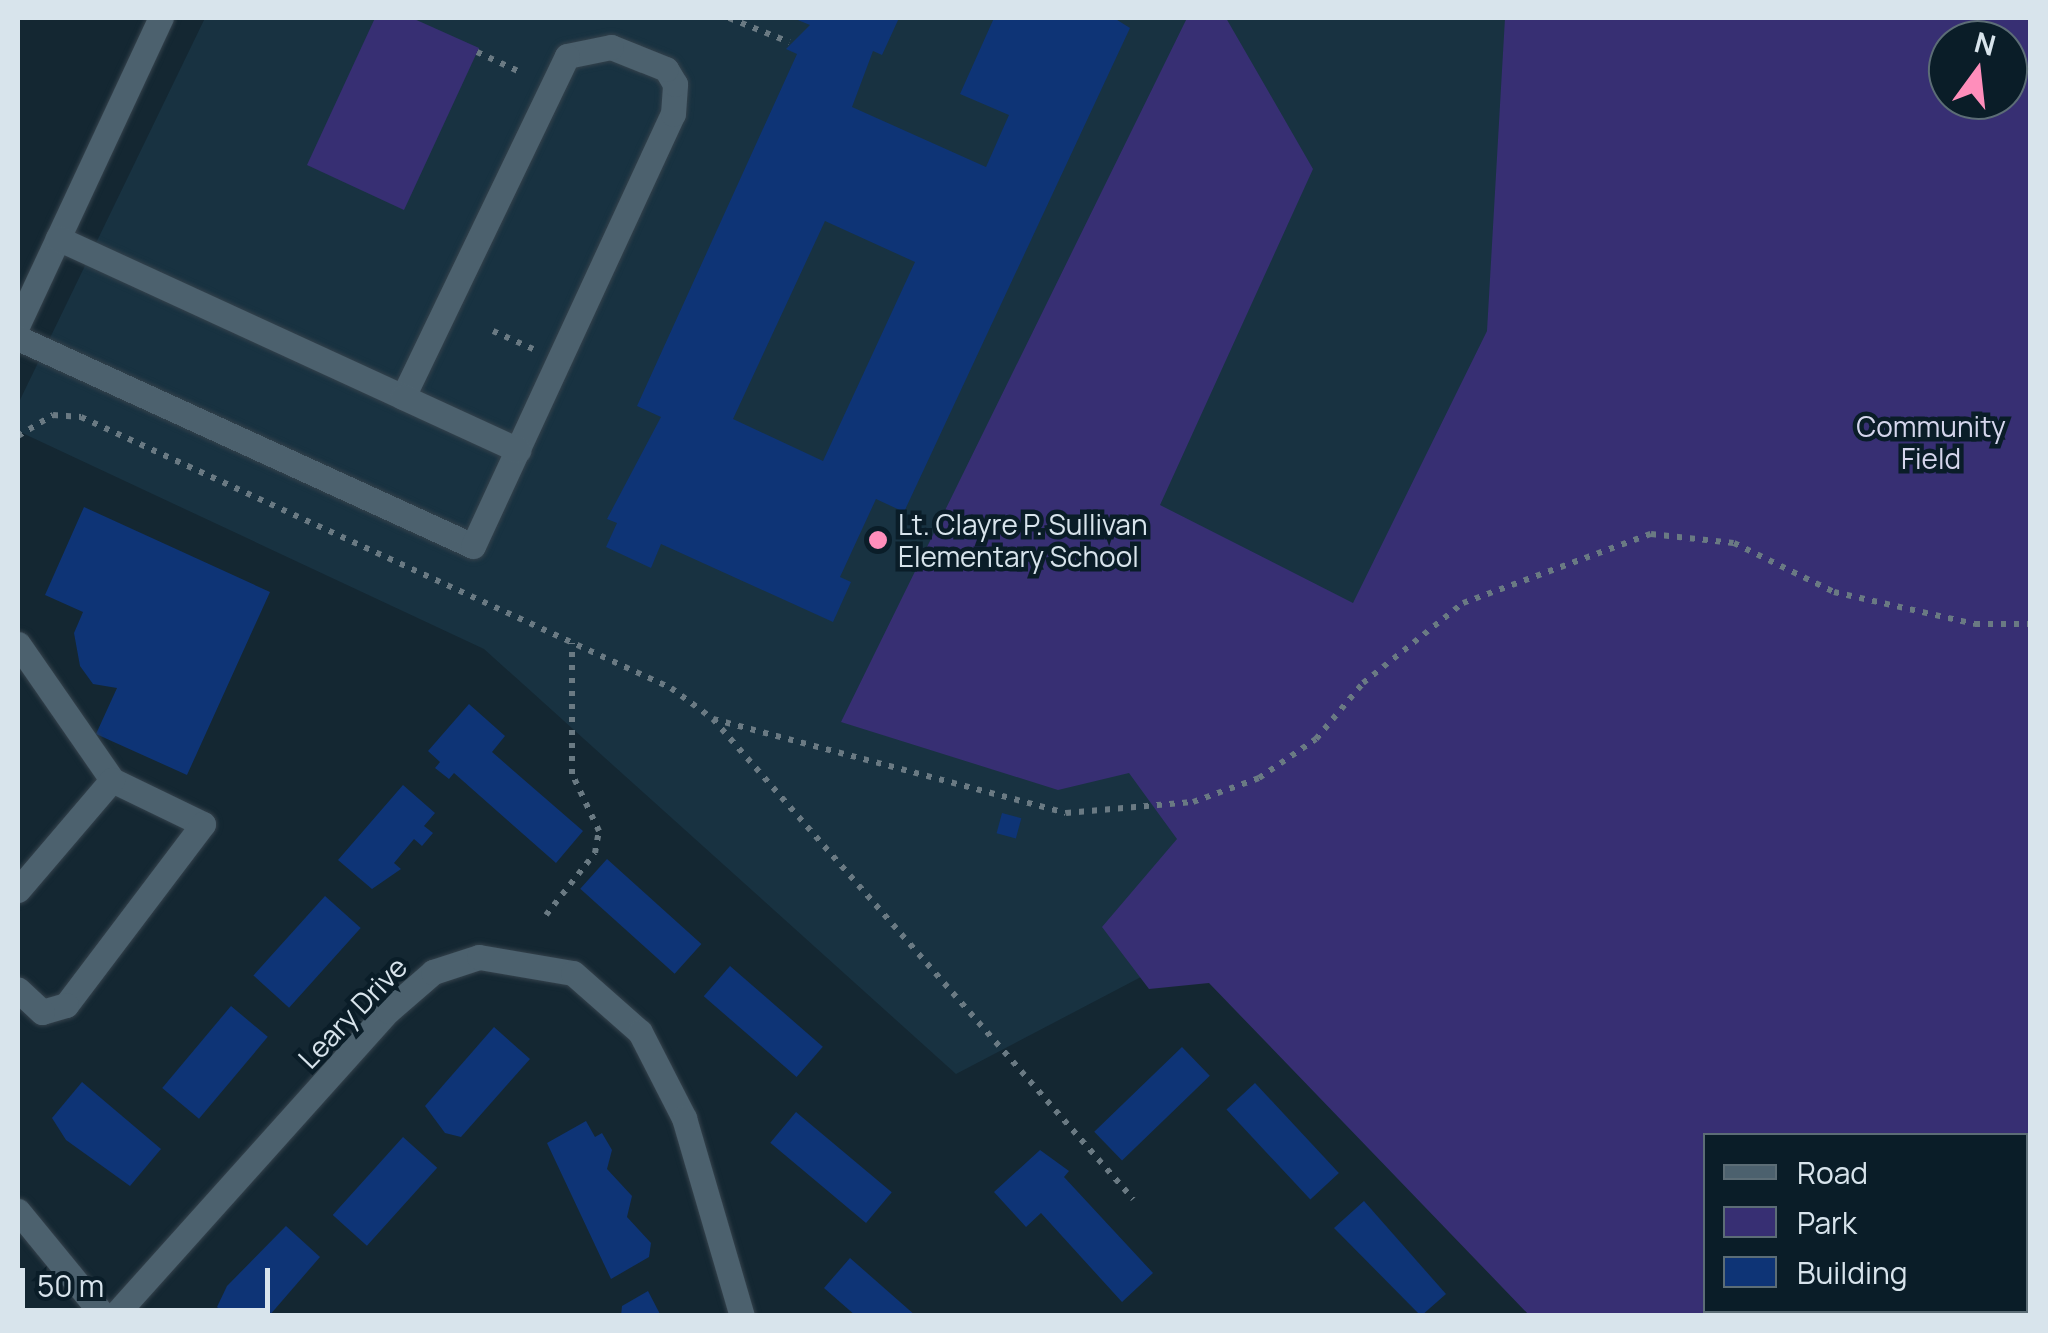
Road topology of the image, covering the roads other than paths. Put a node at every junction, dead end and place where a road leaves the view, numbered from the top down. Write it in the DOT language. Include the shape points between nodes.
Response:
graph roads {
  1 [pos="161,18"];
  2 [pos="58,238"];
  3 [pos="18,324"];
  4 [pos="18,338"];
  5 [pos="403,396"];
  6 [pos="518,450"];
  7 [pos="18,644"];
  8 [pos="112,780"];
  9 [pos="18,890"];
  10 [pos="18,990"];
  11 [pos="18,1211"];
  12 [pos="104,1316"];
  13 [pos="114,1316"];
  14 [pos="742,1316"];
  1 -- 2 [label="street"];
  2 -- 3 [label="street"];
  2 -- 5 [label="street"];
  4 -- 6 [label="street" via="473,546"];
  5 -- 6 [label="street"];
  5 -- 6 [label="street" via="567,56 599,44 666,70 672,114"];
  7 -- 8 [label="street"];
  8 -- 9 [label="street"];
  8 -- 10 [label="street" via="203,824 66,1005 42,1012"];
  11 -- 12 [label="street"];
  13 -- 14 [label="street, Leary Drive" via="388,1011 433,972 479,957 573,973 640,1032 684,1118"];
}
